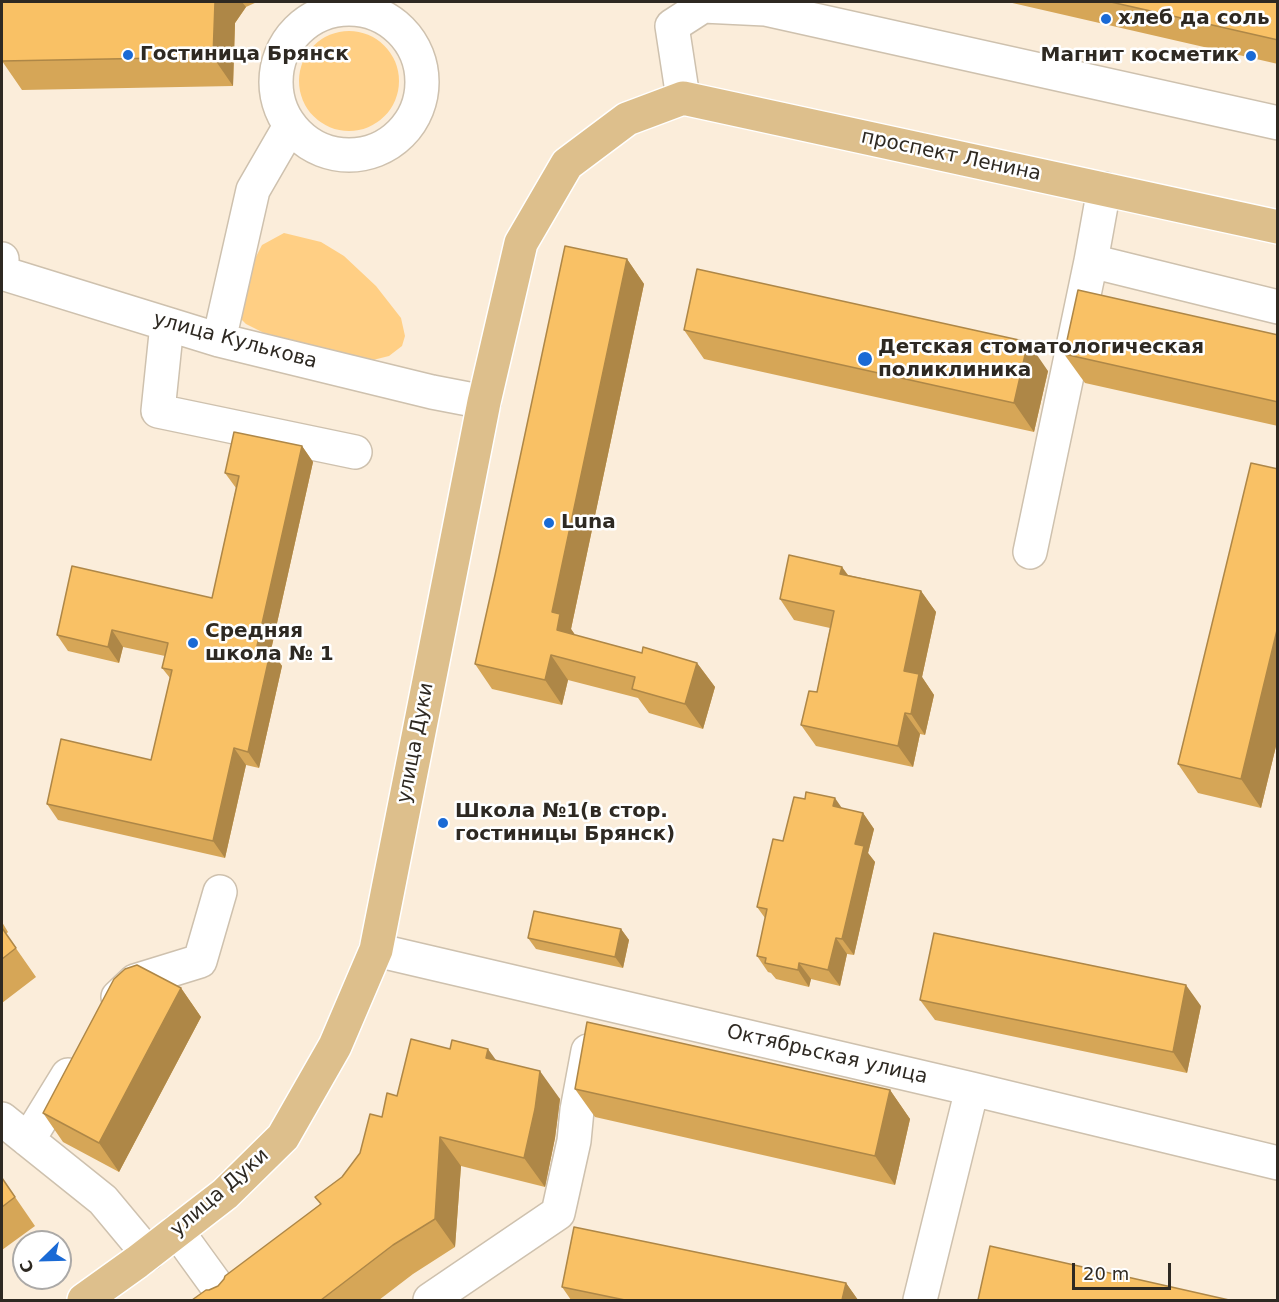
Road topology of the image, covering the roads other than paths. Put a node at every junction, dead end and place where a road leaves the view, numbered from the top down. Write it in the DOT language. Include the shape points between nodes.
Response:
graph roads {
  1 [pos="370,7"];
  2 [pos="672,14"];
  3 [pos="683,98"];
  4 [pos="1278,123"];
  5 [pos="290,126"];
  6 [pos="1104,189"];
  7 [pos="1278,227"];
  8 [pos="2,259"];
  9 [pos="1091,261"];
  10 [pos="2,273"];
  11 [pos="1278,307"];
  12 [pos="167,324"];
  13 [pos="219,340"];
  14 [pos="484,402"];
  15 [pos="355,452"];
  16 [pos="1030,552"];
  17 [pos="220,892"];
  18 [pos="376,950"];
  19 [pos="598,1002"];
  20 [pos="99,1024"];
  21 [pos="81,1053"];
  22 [pos="972,1089"];
  23 [pos="2,1119"];
  24 [pos="28,1140"];
  25 [pos="1278,1163"];
  26 [pos="177,1231"];
  27 [pos="148,1254"];
  28 [pos="84,1300"];
  29 [pos="227,1300"];
  30 [pos="430,1300"];
  31 [pos="920,1300"];
  1 -- 5 [label="street" via="332,10 310,20 292,36 280,57 276,80 279,105"];
  1 -- 5 [label="street" via="400,29 415,48 422,71 422,95 413,118 398,137 378,150 354,155 330,153 308,143"];
  2 -- 3 [label="street"];
  2 -- 4 [label="street" via="703,6 765,9"];
  3 -- 6 [label="main road, проспект Ленина"];
  3 -- 14 [label="main road, улица Дуки" via="627,119 567,164 521,243"];
  5 -- 13 [label="street" via="253,190"];
  6 -- 7 [label="main road, проспект Ленина"];
  6 -- 9 [label="street"];
  8 -- 10 [label="street, улица Кулькова"];
  9 -- 11 [label="street"];
  9 -- 16 [label="street"];
  10 -- 12 [label="street, улица Кулькова"];
  12 -- 13 [label="street, улица Кулькова"];
  12 -- 15 [label="street" via="158,411"];
  13 -- 14 [label="street, улица Кулькова"];
  14 -- 18 [label="main road, улица Дуки"];
  17 -- 20 [label="street" via="200,961 135,981 111,1004"];
  18 -- 19 [label="street, Октябрьская улица"];
  18 -- 26 [label="main road, улица Дуки" via="335,1046 283,1137 225,1194"];
  19 -- 22 [label="street, Октябрьская улица"];
  19 -- 30 [label="street" via="558,1213"];
  21 -- 24 [label="street"];
  22 -- 25 [label="street, Октябрьская улица"];
  22 -- 31 [label="street"];
  23 -- 24 [label="street"];
  24 -- 27 [label="street" via="103,1200"];
  26 -- 27 [label="main road, улица Дуки"];
  26 -- 29 [label="street"];
  27 -- 28 [label="main road, улица Дуки"];
}
